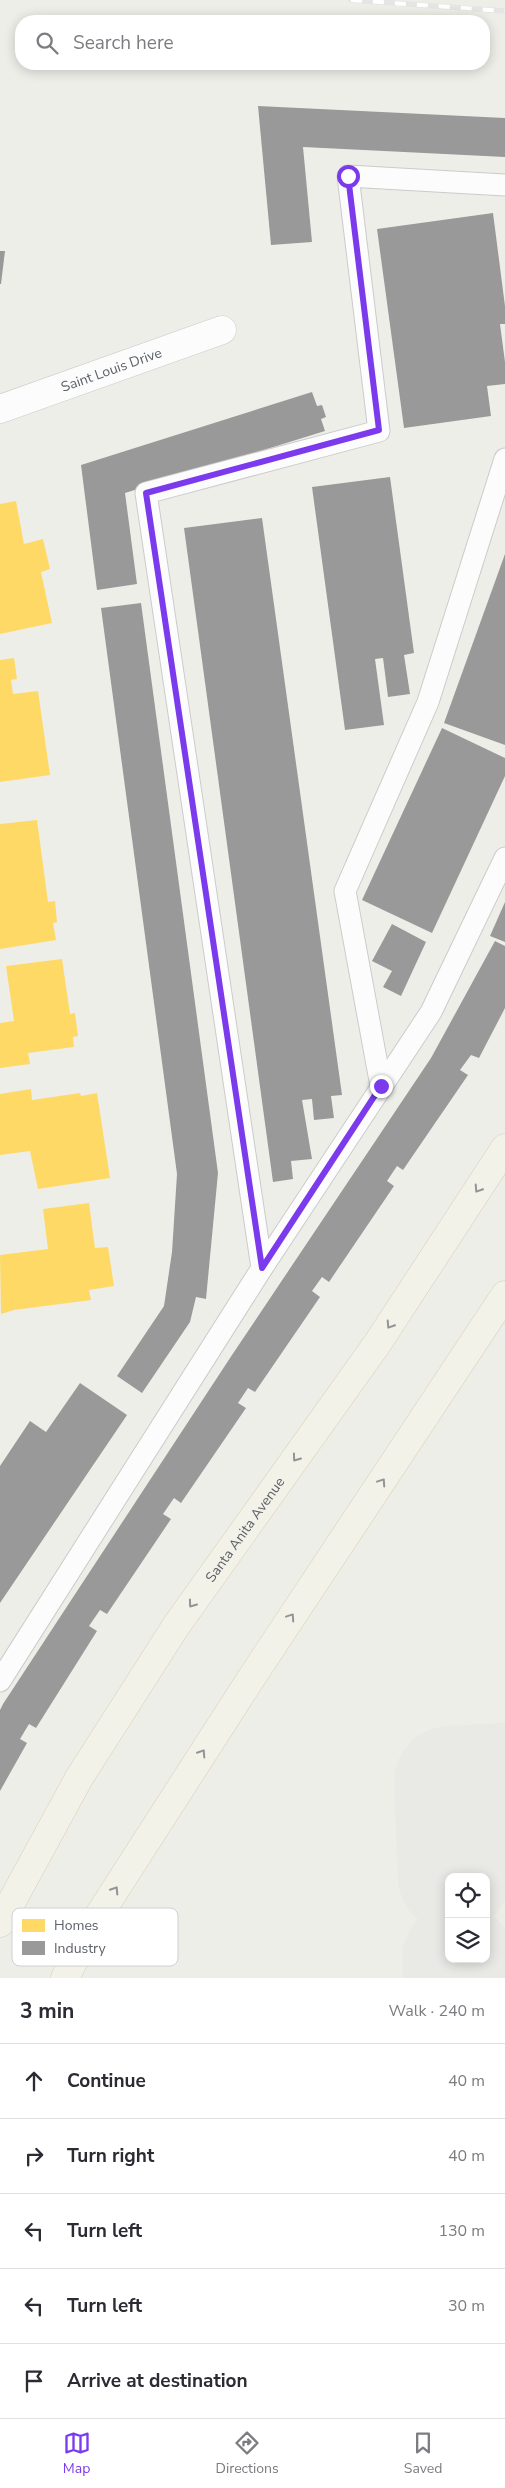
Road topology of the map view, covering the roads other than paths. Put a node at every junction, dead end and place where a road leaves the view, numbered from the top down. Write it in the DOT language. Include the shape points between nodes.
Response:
graph roads {
  1 [pos="505,185"];
  2 [pos="222,330"];
  3 [pos="0,409"];
  4 [pos="505,459"];
  5 [pos="505,858"];
  6 [pos="381,1086"];
  7 [pos="505,1148"];
  8 [pos="262,1268"];
  9 [pos="505,1295"];
  10 [pos="0,1681"];
  11 [pos="103,1908"];
  12 [pos="0,1922"];
  13 [pos="71,1966"];
  14 [pos="65,1978"];
  1 -- 8 [label="lane" via="348,176 379,430 146,493"];
  2 -- 3 [label="street, Saint Louis Drive"];
  4 -- 6 [label="lane" via="428,702 345,891"];
  5 -- 6 [label="lane" via="431,1012"];
  6 -- 8 [label="lane"];
  7 -- 12 [label="main road, Santa Anita Avenue, one-way" via="377,1344 176,1626 79,1778"];
  8 -- 10 [label="lane"];
  11 -- 9 [label="main road, one-way" via="244,1688"];
  14 -- 13 [label="main road, one-way"];
}
